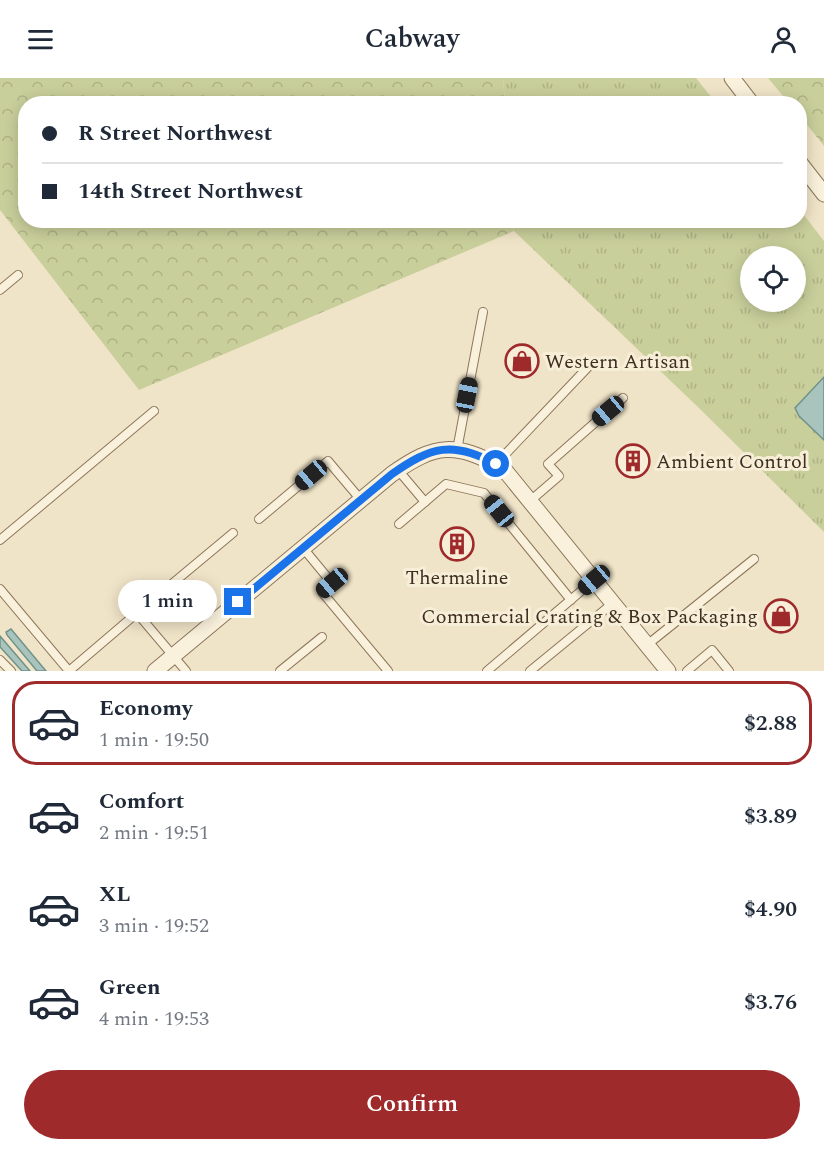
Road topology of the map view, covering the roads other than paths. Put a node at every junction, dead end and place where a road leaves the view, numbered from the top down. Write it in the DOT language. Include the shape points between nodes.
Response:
graph roads {
  1 [pos="732,78"];
  2 [pos="746,96"];
  3 [pos="807,172"];
  4 [pos="824,194"];
  5 [pos="18,275"];
  6 [pos="0,290"];
  7 [pos="483,312"];
  8 [pos="590,365"];
  9 [pos="623,398"];
  10 [pos="154,411"];
  11 [pos="457,450"];
  12 [pos="496,464"];
  13 [pos="398,470"];
  14 [pos="361,500"];
  15 [pos="530,501"];
  16 [pos="425,502"];
  17 [pos="259,519"];
  18 [pos="399,524"];
  19 [pos="233,533"];
  20 [pos="0,540"];
  21 [pos="303,548"];
  22 [pos="754,559"];
  23 [pos="594,580"];
  24 [pos="0,590"];
  25 [pos="570,600"];
  26 [pos="613,603"];
  27 [pos="137,613"];
  28 [pos="322,637"];
  29 [pos="647,645"];
  30 [pos="173,656"];
  31 [pos="0,660"];
  32 [pos="11,671"];
  33 [pos="155,671"];
  34 [pos="186,671"];
  35 [pos="280,671"];
  36 [pos="388,671"];
  37 [pos="487,671"];
  38 [pos="530,671"];
  39 [pos="668,671"];
  40 [pos="687,671"];
  41 [pos="729,671"];
  1 -- 2 [label="street"];
  3 -- 4 [label="street"];
  5 -- 6 [label="lane"];
  7 -- 11 [label="lane"];
  8 -- 12 [label="lane"];
  9 -- 15 [label="lane" via="548,464 559,476"];
  10 -- 20 [label="lane"];
  11 -- 12 [label="street"];
  11 -- 13 [label="street" via="439,449"];
  12 -- 15 [label="street"];
  13 -- 14 [label="street"];
  13 -- 16 [label="lane"];
  14 -- 17 [label="lane" via="328,460"];
  14 -- 21 [label="street"];
  15 -- 23 [label="street"];
  16 -- 18 [label="lane"];
  16 -- 25 [label="lane" via="446,484 484,494"];
  19 -- 27 [label="lane"];
  21 -- 30 [label="street"];
  21 -- 36 [label="lane" via="332,583 322,592"];
  22 -- 29 [label="lane"];
  23 -- 25 [label="lane"];
  23 -- 26 [label="street"];
  24 -- 27 [label="lane" via="69,671"];
  25 -- 37 [label="lane"];
  26 -- 29 [label="street"];
  26 -- 38 [label="lane"];
  27 -- 30 [label="lane"];
  28 -- 35 [label="lane"];
  29 -- 39 [label="street"];
  30 -- 33 [label="street"];
  30 -- 34 [label="lane"];
  31 -- 32 [label="lane"];
  40 -- 41 [label="lane" via="712,650"];
}
